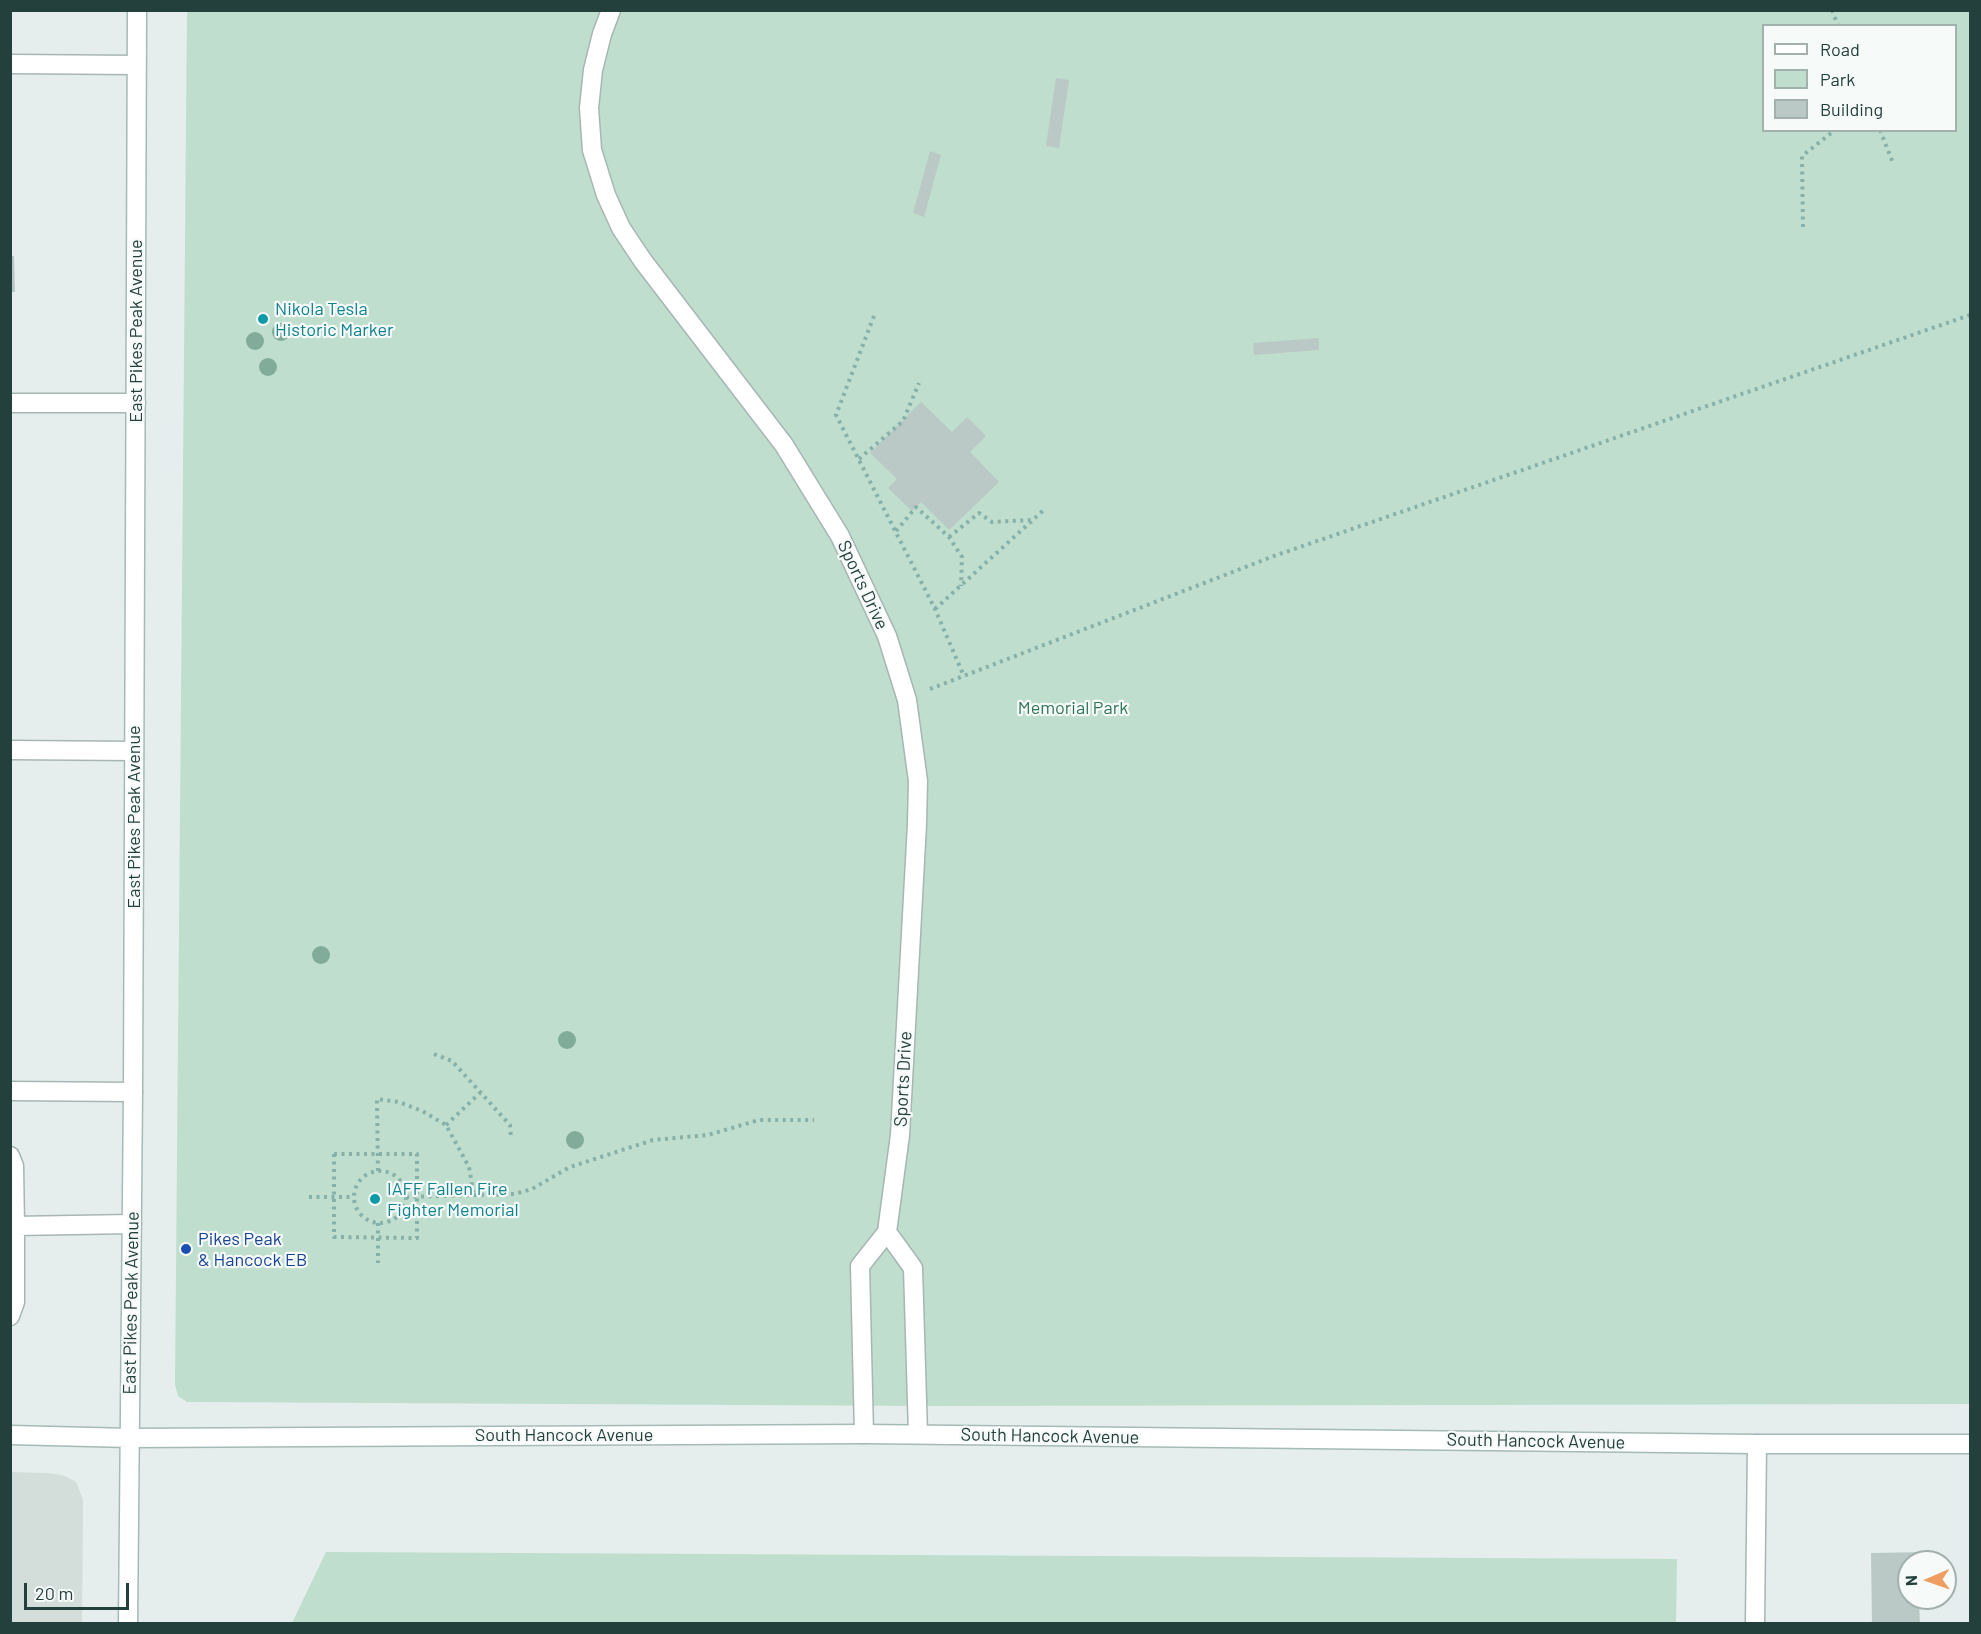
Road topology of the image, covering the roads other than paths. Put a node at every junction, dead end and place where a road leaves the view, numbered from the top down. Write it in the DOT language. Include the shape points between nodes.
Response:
graph roads {
  1 [pos="137,10"];
  2 [pos="611,10"];
  3 [pos="10,64"];
  4 [pos="136,65"];
  5 [pos="10,403"];
  6 [pos="136,403"];
  7 [pos="10,750"];
  8 [pos="134,751"];
  9 [pos="10,1091"];
  10 [pos="134,1092"];
  11 [pos="10,1156"];
  12 [pos="13,1203"];
  13 [pos="132,1224"];
  14 [pos="15,1226"];
  15 [pos="887,1232"];
  16 [pos="13,1287"];
  17 [pos="10,1316"];
  18 [pos="864,1434"];
  19 [pos="918,1434"];
  20 [pos="10,1435"];
  21 [pos="130,1438"];
  22 [pos="1756,1444"];
  23 [pos="1971,1444"];
  24 [pos="128,1623"];
  25 [pos="1755,1623"];
  1 -- 4 [label="main road, East Pikes Peak Avenue"];
  2 -- 15 [label="main road, Sports Drive" via="593,70 589,108 592,150 606,195 621,228 643,261 784,445 840,536 887,636 908,700 918,781 917,813 900,1135"];
  3 -- 4 [label="main road"];
  4 -- 6 [label="main road, East Pikes Peak Avenue"];
  5 -- 6 [label="main road"];
  6 -- 8 [label="main road, East Pikes Peak Avenue"];
  7 -- 8 [label="main road"];
  8 -- 10 [label="main road, East Pikes Peak Avenue"];
  9 -- 10 [label="main road"];
  10 -- 13 [label="main road, East Pikes Peak Avenue"];
  11 -- 12 [label="main road" via="14,1166"];
  12 -- 14 [label="main road"];
  13 -- 14 [label="main road"];
  13 -- 21 [label="main road, East Pikes Peak Avenue"];
  14 -- 16 [label="main road"];
  15 -- 18 [label="main road" via="860,1266"];
  15 -- 19 [label="main road" via="913,1268"];
  16 -- 17 [label="main road" via="15,1302"];
  18 -- 19 [label="main road, South Hancock Avenue"];
  18 -- 21 [label="main road, South Hancock Avenue"];
  19 -- 22 [label="main road, South Hancock Avenue"];
  20 -- 21 [label="main road, South Hancock Avenue"];
  21 -- 24 [label="main road, East Pikes Peak Avenue"];
  22 -- 23 [label="main road, South Hancock Avenue"];
  22 -- 25 [label="main road"];
}
